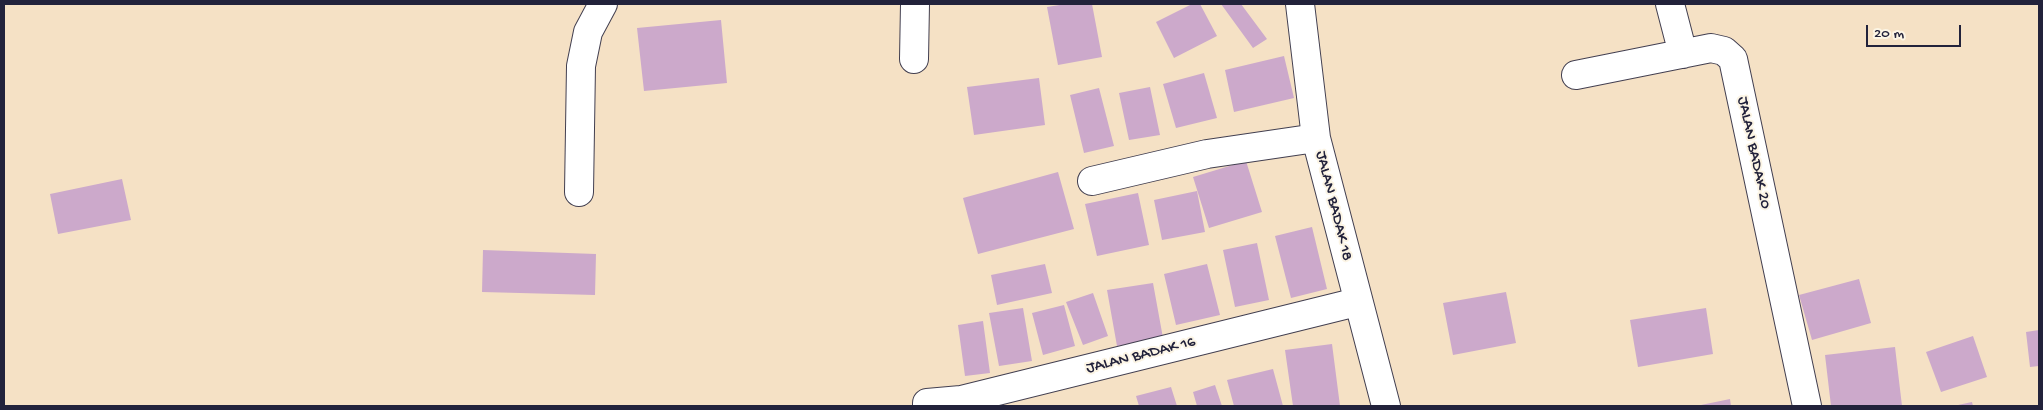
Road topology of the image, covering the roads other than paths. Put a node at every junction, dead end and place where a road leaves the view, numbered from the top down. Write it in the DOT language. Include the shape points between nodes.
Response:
graph roads {
  1 [pos="603,4"];
  2 [pos="915,4"];
  3 [pos="1300,4"];
  4 [pos="1670,4"];
  5 [pos="1683,54"];
  6 [pos="914,59"];
  7 [pos="1576,75"];
  8 [pos="1316,138"];
  9 [pos="1092,180"];
  10 [pos="579,192"];
  11 [pos="1357,302"];
  12 [pos="927,406"];
  13 [pos="1386,406"];
  14 [pos="1807,406"];
  1 -- 10 [label="street" via="588,32 581,66"];
  2 -- 6 [label="street"];
  3 -- 8 [label="street"];
  4 -- 5 [label="street"];
  5 -- 7 [label="street, JALAN BADAK 20"];
  5 -- 14 [label="street, JALAN BADAK 20" via="1711,48 1724,51 1733,59"];
  8 -- 9 [label="street, JALAN BADAK 18" via="1207,154"];
  8 -- 11 [label="street, JALAN BADAK 18"];
  11 -- 12 [label="street, JALAN BADAK 16" via="961,400 927,403"];
  11 -- 13 [label="street, JALAN BADAK 18"];
}
